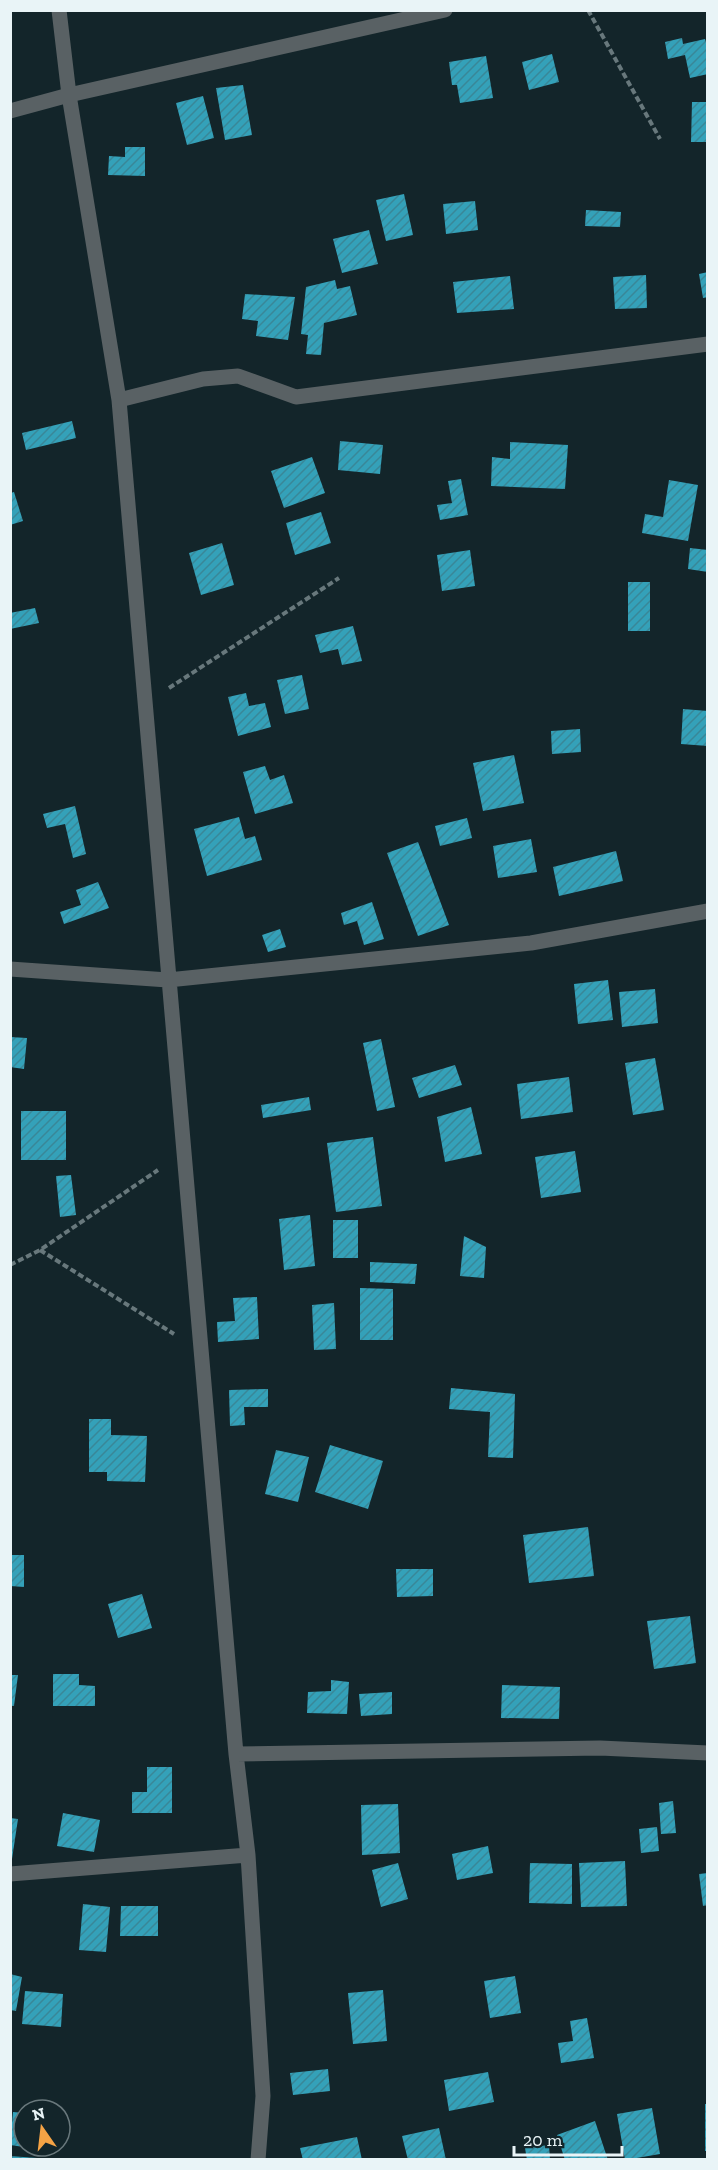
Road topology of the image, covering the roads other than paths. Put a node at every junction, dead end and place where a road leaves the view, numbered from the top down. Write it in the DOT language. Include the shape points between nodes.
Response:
graph roads {
  1 [pos="59,10"];
  2 [pos="445,10"];
  3 [pos="69,95"];
  4 [pos="10,111"];
  5 [pos="708,344"];
  6 [pos="119,400"];
  7 [pos="708,911"];
  8 [pos="10,969"];
  9 [pos="168,980"];
  10 [pos="708,1753"];
  11 [pos="236,1754"];
  12 [pos="248,1855"];
  13 [pos="10,1874"];
  14 [pos="258,2160"];
  1 -- 3 [label="street"];
  2 -- 3 [label="street"];
  3 -- 4 [label="street"];
  3 -- 6 [label="street"];
  5 -- 6 [label="street" via="296,397 238,376 203,379"];
  6 -- 9 [label="street"];
  7 -- 9 [label="street" via="531,943"];
  8 -- 9 [label="street"];
  9 -- 11 [label="street"];
  10 -- 11 [label="street" via="600,1748"];
  11 -- 12 [label="street"];
  12 -- 13 [label="street"];
  12 -- 14 [label="street" via="263,2096"];
}
